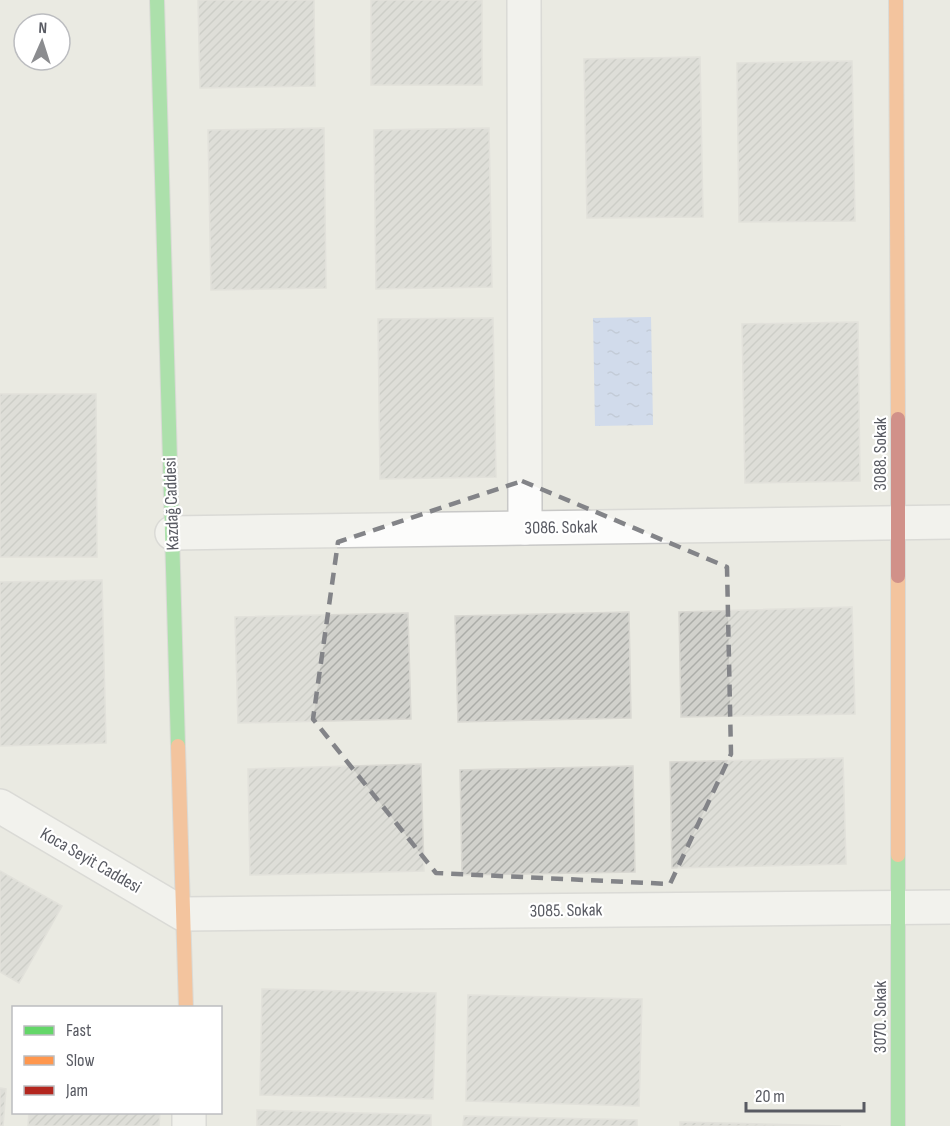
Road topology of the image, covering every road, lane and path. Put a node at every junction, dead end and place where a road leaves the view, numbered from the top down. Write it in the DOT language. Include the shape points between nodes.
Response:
graph roads {
  1 [pos="157,0"];
  2 [pos="524,0"];
  3 [pos="896,0"];
  4 [pos="950,522"];
  5 [pos="898,523"];
  6 [pos="525,528"];
  7 [pos="172,533"];
  8 [pos="0,806"];
  9 [pos="898,907"];
  10 [pos="950,907"];
  11 [pos="183,914"];
  12 [pos="186,1006"];
  13 [pos="898,1126"];
  1 -- 7 [label="street, Kazdağ Caddesi"];
  2 -- 6 [label="street"];
  3 -- 5 [label="street, 3088. Sokak"];
  4 -- 5 [label="street, 3086. Sokak"];
  5 -- 6 [label="street, 3086. Sokak"];
  5 -- 9 [label="street, 3088. Sokak"];
  6 -- 7 [label="street, 3086. Sokak"];
  7 -- 11 [label="street, Kazdağ Caddesi"];
  8 -- 11 [label="street, Koca Seyit Caddesi"];
  9 -- 10 [label="street, 3085. Sokak"];
  9 -- 11 [label="street, 3085. Sokak"];
  9 -- 13 [label="street, 3070. Sokak"];
  11 -- 12 [label="street, Kazdağ Caddesi"];
}
